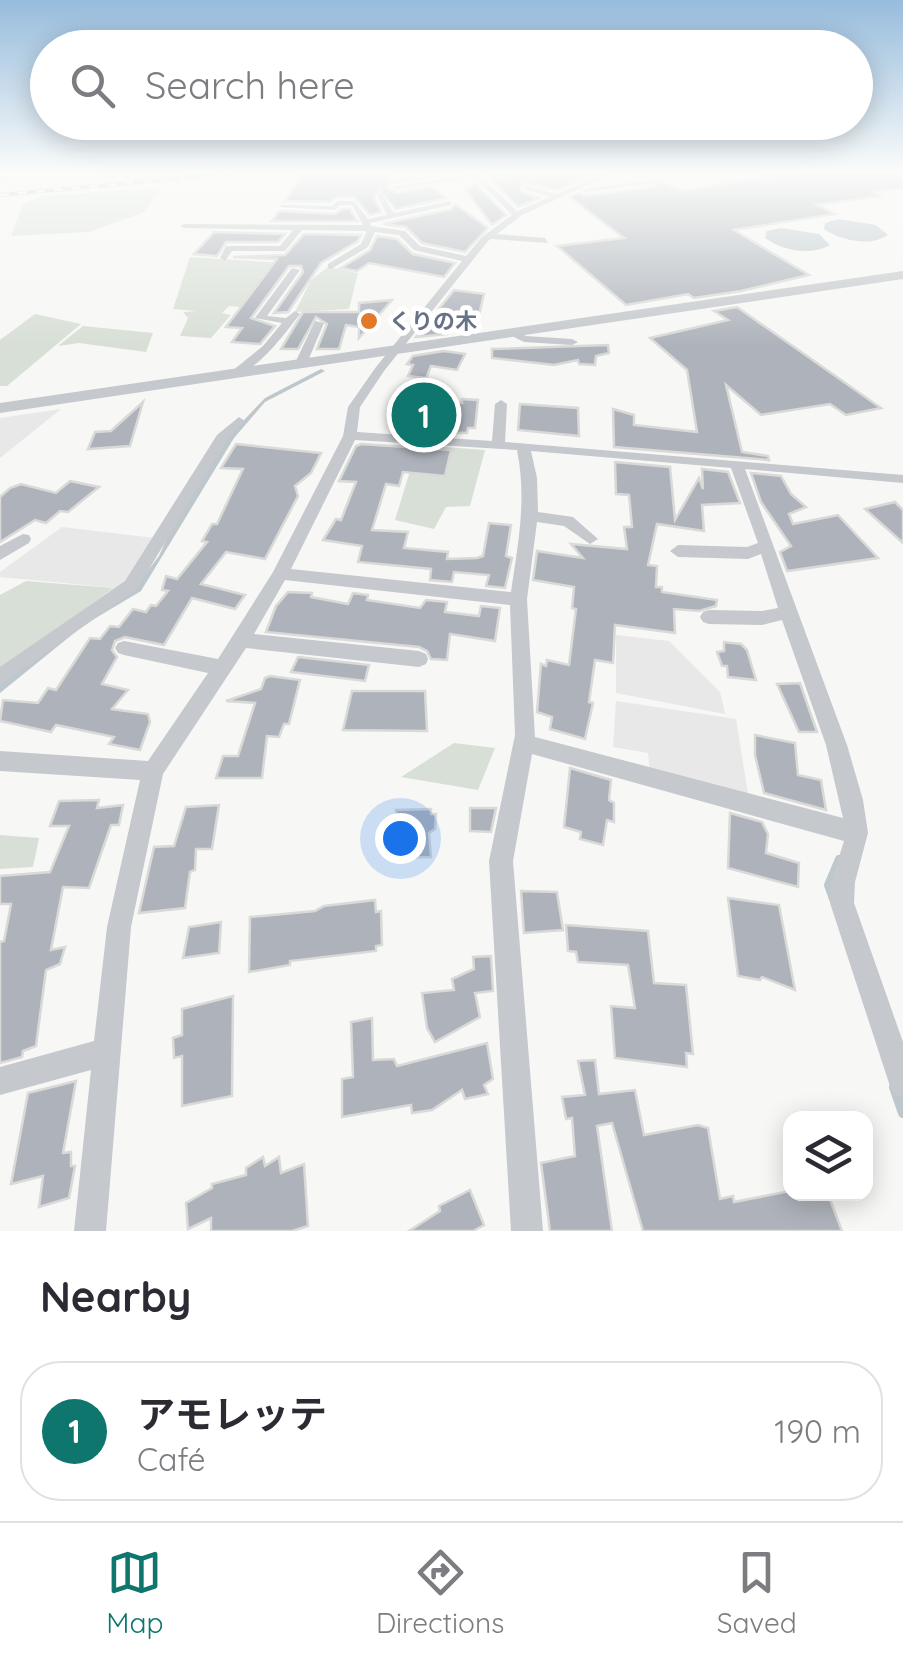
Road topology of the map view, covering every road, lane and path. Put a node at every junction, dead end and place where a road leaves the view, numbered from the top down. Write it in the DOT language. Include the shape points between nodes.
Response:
graph roads {
  1 [pos="297,231"];
  2 [pos="367,231"];
  3 [pos="391,231"];
  4 [pos="496,231"];
  5 [pos="490,236"];
  6 [pos="545,241"];
  7 [pos="480,246"];
  8 [pos="521,251"];
  9 [pos="225,258"];
  10 [pos="470,260"];
  11 [pos="331,266"];
  12 [pos="295,270"];
  13 [pos="903,275"];
  14 [pos="319,323"];
  15 [pos="512,332"];
  16 [pos="572,342"];
  17 [pos="398,349"];
  18 [pos="301,363"];
  19 [pos="236,373"];
  20 [pos="501,404"];
  21 [pos="0,408"];
  22 [pos="239,421"];
  23 [pos="350,436"];
  24 [pos="498,445"];
  25 [pos="523,446"];
  26 [pos="736,464"];
  27 [pos="903,479"];
  28 [pos="530,516"];
  29 [pos="23,539"];
  30 [pos="590,539"];
  31 [pos="766,546"];
  32 [pos="678,551"];
  33 [pos="0,554"];
  34 [pos="280,574"];
  35 [pos="518,599"];
  36 [pos="788,612"];
  37 [pos="709,617"];
  38 [pos="242,640"];
  39 [pos="124,648"];
  40 [pos="419,659"];
  41 [pos="222,668"];
  42 [pos="0,677"];
  43 [pos="524,743"];
  44 [pos="0,761"];
  45 [pos="153,771"];
  46 [pos="856,833"];
  47 [pos="107,1052"];
  48 [pos="0,1081"];
  49 [pos="903,1083"];
  50 [pos="90,1231"];
  51 [pos="527,1231"];
  1 -- 9 [label="street" via="282,249 230,248"];
  2 -- 11 [label="street" via="364,245"];
  3 -- 10 [label="street" via="417,248"];
  4 -- 5 [label="street"];
  5 -- 6 [label="street"];
  5 -- 7 [label="street"];
  7 -- 8 [label="street"];
  7 -- 10 [label="street"];
  10 -- 17 [label="street"];
  12 -- 19 [label="street" via="260,318 292,318"];
  13 -- 15 [label="street"];
  14 -- 18 [label="street"];
  15 -- 16 [label="street"];
  15 -- 17 [label="street"];
  17 -- 18 [label="street"];
  17 -- 23 [label="street" via="354,407"];
  18 -- 19 [label="street"];
  19 -- 21 [label="street"];
  20 -- 24 [label="street"];
  22 -- 42 [label="street" via="131,586"];
  23 -- 24 [label="street"];
  23 -- 34 [label="street"];
  24 -- 25 [label="street"];
  25 -- 26 [label="street"];
  25 -- 28 [label="street"];
  26 -- 27 [label="street"];
  26 -- 31 [label="street"];
  28 -- 30 [label="street" via="568,521"];
  28 -- 35 [label="street"];
  29 -- 33 [label="street"];
  31 -- 32 [label="street" via="748,553"];
  31 -- 36 [label="street"];
  34 -- 35 [label="street"];
  34 -- 38 [label="street"];
  35 -- 43 [label="street"];
  36 -- 37 [label="street"];
  36 -- 46 [label="street" via="844,760"];
  38 -- 40 [label="street"];
  38 -- 41 [label="street"];
  39 -- 41 [label="street"];
  41 -- 45 [label="street"];
  43 -- 46 [label="street"];
  43 -- 51 [label="street" via="501,861"];
  44 -- 45 [label="street"];
  45 -- 47 [label="street" via="119,927"];
  46 -- 49 [label="street" via="840,883 842,903"];
  47 -- 48 [label="street"];
  47 -- 50 [label="street"];
}
